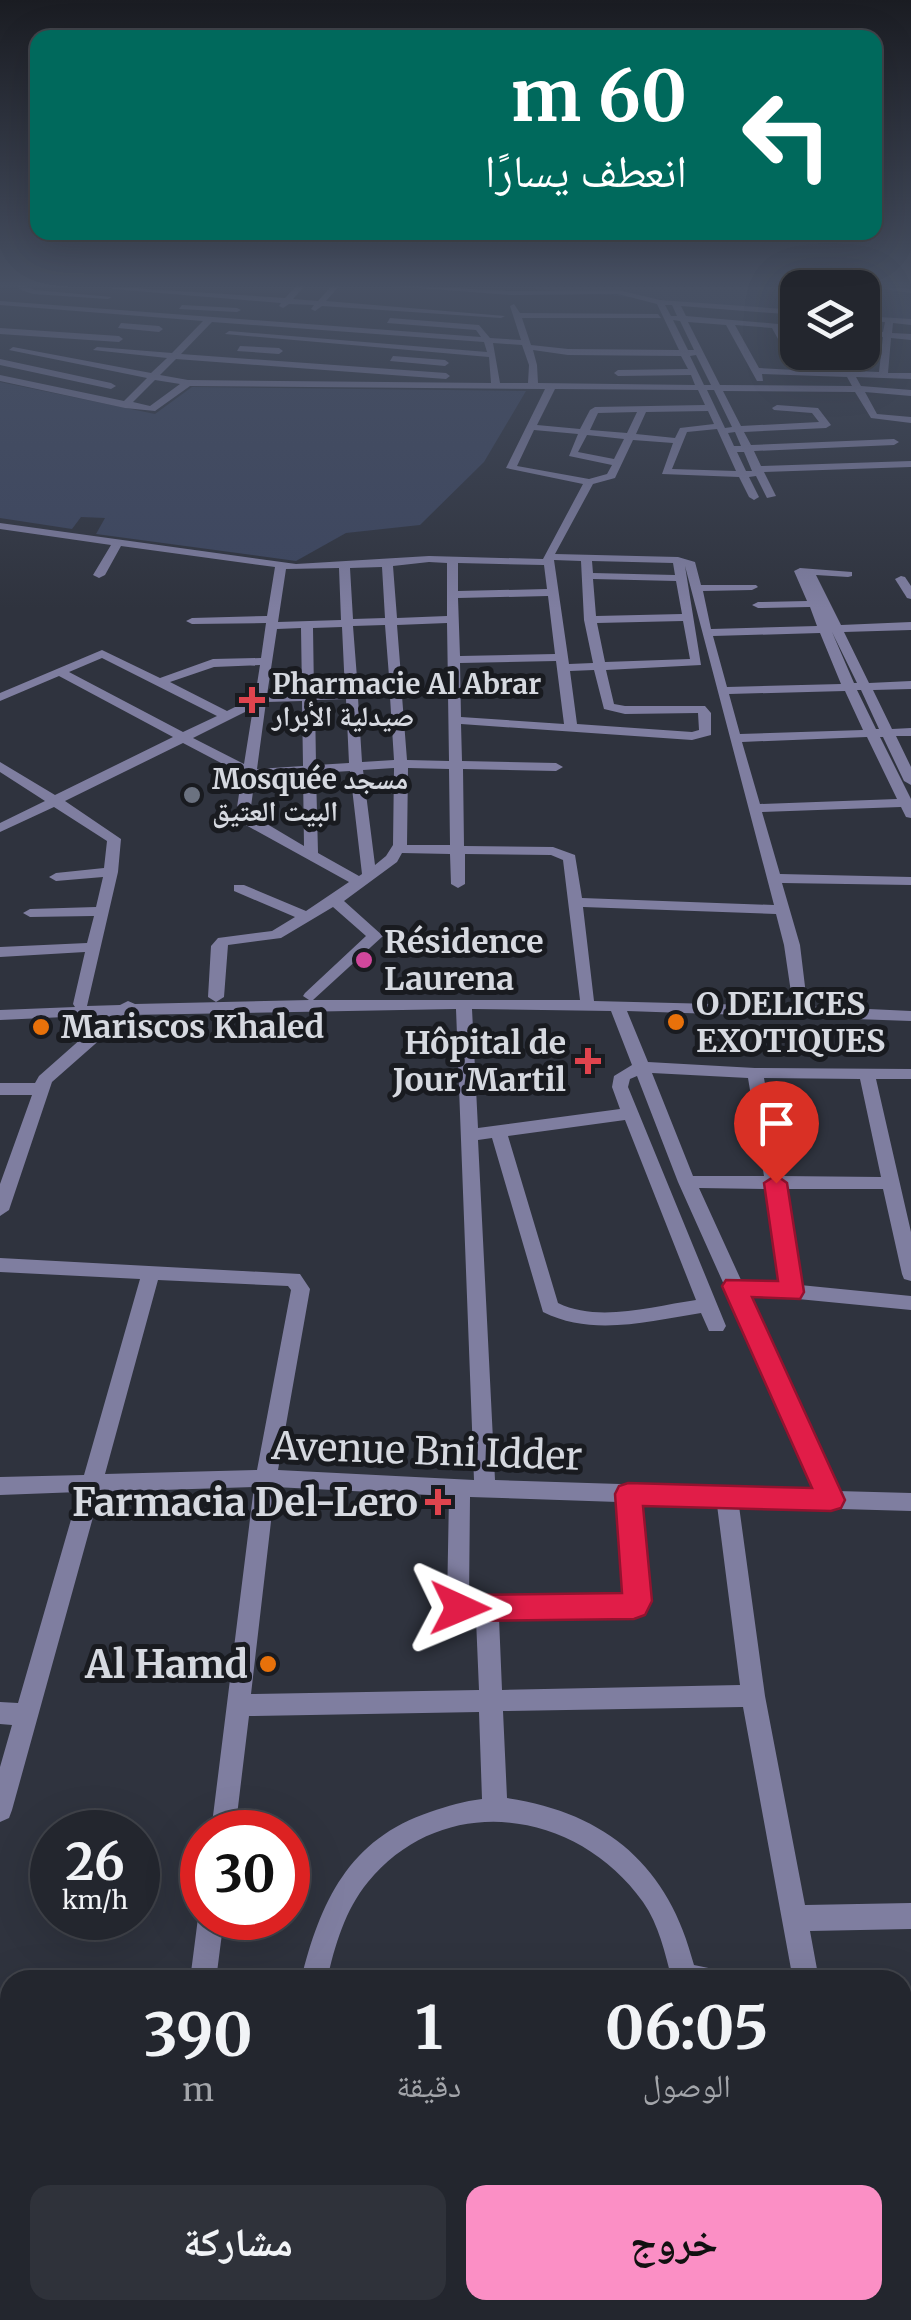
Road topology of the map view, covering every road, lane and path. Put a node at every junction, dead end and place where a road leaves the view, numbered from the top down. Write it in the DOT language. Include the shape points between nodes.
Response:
graph roads {
  1 [pos="68,391"];
  2 [pos="105,391"];
  3 [pos="139,391"];
  4 [pos="176,391"];
  5 [pos="549,391"];
  6 [pos="621,391"];
  7 [pos="703,391"];
  8 [pos="719,391"];
  9 [pos="767,391"];
  10 [pos="861,391"];
  11 [pos="883,391"];
  12 [pos="911,394"];
  13 [pos="99,397"];
  14 [pos="125,404"];
  15 [pos="625,408"];
  16 [pos="710,408"];
  17 [pos="777,408"];
  18 [pos="643,409"];
  19 [pos="879,418"];
  20 [pos="911,420"];
  21 [pos="532,427"];
  22 [pos="720,428"];
  23 [pos="787,428"];
  24 [pos="737,429"];
  25 [pos="584,432"];
  26 [pos="632,436"];
  27 [pos="678,441"];
  28 [pos="894,442"];
  29 [pos="746,448"];
  30 [pos="730,449"];
  31 [pos="619,463"];
  32 [pos="910,466"];
  33 [pos="757,472"];
  34 [pos="742,474"];
  35 [pos="589,482"];
  36 [pos="771,496"];
  37 [pos="754,497"];
  38 [pos="0,526"];
  39 [pos="118,542"];
  40 [pos="586,558"];
  41 [pos="452,559"];
  42 [pos="548,560"];
  43 [pos="678,560"];
  44 [pos="387,563"];
  45 [pos="281,566"];
  46 [pos="344,567"];
  47 [pos="806,571"];
  48 [pos="848,574"];
  49 [pos="100,575"];
  50 [pos="586,576"];
  51 [pos="681,578"];
  52 [pos="901,579"];
  53 [pos="752,587"];
  54 [pos="696,588"];
  55 [pos="552,592"];
  56 [pos="452,595"];
  57 [pos="911,596"];
  58 [pos="812,604"];
  59 [pos="758,605"];
  60 [pos="687,618"];
  61 [pos="453,619"];
  62 [pos="590,620"];
  63 [pos="192,621"];
  64 [pos="271,623"];
  65 [pos="392,623"];
  66 [pos="348,624"];
  67 [pos="307,625"];
  68 [pos="911,626"];
  69 [pos="829,629"];
  70 [pos="706,633"];
  71 [pos="453,660"];
  72 [pos="266,661"];
  73 [pos="560,663"];
  74 [pos="598,666"];
  75 [pos="58,671"];
  76 [pos="162,682"];
  77 [pos="911,684"];
  78 [pos="856,686"];
  79 [pos="453,690"];
  80 [pos="722,691"];
  81 [pos="397,694"];
  82 [pos="352,696"];
  83 [pos="0,697"];
  84 [pos="310,698"];
  85 [pos="261,700"];
  86 [pos="228,716"];
  87 [pos="453,720"];
  88 [pos="572,727"];
  89 [pos="911,732"];
  90 [pos="882,733"];
  91 [pos="184,738"];
  92 [pos="735,738"];
  93 [pos="455,763"];
  94 [pos="401,764"];
  95 [pos="0,766"];
  96 [pos="556,767"];
  97 [pos="356,768"];
  98 [pos="310,771"];
  99 [pos="250,773"];
  100 [pos="911,781"];
  101 [pos="56,801"];
  102 [pos="910,807"];
  103 [pos="754,808"];
  104 [pos="0,828"];
  105 [pos="400,850"];
  106 [pos="456,850"];
  107 [pos="311,855"];
  108 [pos="111,872"];
  109 [pos="56,877"];
  110 [pos="772,878"];
  111 [pos="364,879"];
  112 [pos="911,881"];
  113 [pos="458,884"];
  114 [pos="239,888"];
  115 [pos="336,899"];
  116 [pos="575,902"];
  117 [pos="782,910"];
  118 [pos="102,911"];
  119 [pos="30,914"];
  120 [pos="307,917"];
  121 [pos="94,948"];
  122 [pos="0,952"];
  123 [pos="311,996"];
  124 [pos="216,997"];
  125 [pos="586,999"];
  126 [pos="799,1003"];
  127 [pos="81,1004"];
  128 [pos="128,1005"];
  129 [pos="0,1006"];
  130 [pos="464,1006"];
  131 [pos="618,1008"];
  132 [pos="911,1008"];
  133 [pos="0,1014"];
  134 [pos="911,1016"];
  135 [pos="642,1067"];
  136 [pos="754,1073"];
  137 [pos="867,1074"];
  138 [pos="911,1074"];
  139 [pos="0,1089"];
  140 [pos="39,1090"];
  141 [pos="631,1113"];
  142 [pos="499,1133"];
  143 [pos="470,1136"];
  144 [pos="8,1152"];
  145 [pos="504,1160"];
  146 [pos="471,1161"];
  147 [pos="688,1182"];
  148 [pos="776,1183"];
  149 [pos="891,1183"];
  150 [pos="0,1210"];
  151 [pos="0,1264"];
  152 [pos="151,1272"];
  153 [pos="911,1274"];
  154 [pos="734,1286"];
  155 [pos="792,1292"];
  156 [pos="911,1304"];
  157 [pos="708,1305"];
  158 [pos="716,1326"];
  159 [pos="266,1478"];
  160 [pos="91,1482"];
  161 [pos="0,1486"];
  162 [pos="460,1488"];
  163 [pos="485,1490"];
  164 [pos="628,1494"];
  165 [pos="727,1498"];
  166 [pos="831,1500"];
  167 [pos="911,1502"];
  168 [pos="487,1610"];
  169 [pos="753,1696"];
  170 [pos="491,1703"];
  171 [pos="240,1705"];
  172 [pos="0,1713"];
  173 [pos="26,1715"];
  174 [pos="495,1808"];
  175 [pos="0,1810"];
  176 [pos="225,1810"];
  177 [pos="911,1916"];
  178 [pos="794,1918"];
  179 [pos="208,1940"];
  180 [pos="204,1970"];
  181 [pos="316,1970"];
  182 [pos="684,1970"];
  183 [pos="804,1970"];
  1 -- 13 [label="street"];
  2 -- 13 [label="street"];
  3 -- 14 [label="street"];
  4 -- 14 [label="street" via="157,408"];
  5 -- 21 [label="street"];
  6 -- 15 [label="street"];
  7 -- 16 [label="street"];
  8 -- 24 [label="street"];
  9 -- 17 [label="street"];
  10 -- 19 [label="street"];
  11 -- 12 [label="street"];
  13 -- 14 [label="street"];
  15 -- 18 [label="street"];
  15 -- 25 [label="street" via="595,410"];
  16 -- 18 [label="street"];
  16 -- 22 [label="street"];
  17 -- 23 [label="street"];
  17 -- 23 [label="street" via="815,410 826,424"];
  18 -- 26 [label="street"];
  19 -- 20 [label="street"];
  19 -- 28 [label="street"];
  21 -- 25 [label="street"];
  21 -- 35 [label="street" via="511,468"];
  22 -- 24 [label="street"];
  22 -- 27 [label="street" via="686,428"];
  22 -- 30 [label="street"];
  23 -- 24 [label="street"];
  24 -- 29 [label="street"];
  25 -- 26 [label="street"];
  25 -- 31 [label="street" via="573,455"];
  26 -- 27 [label="street"];
  26 -- 31 [label="street"];
  27 -- 34 [label="street" via="667,473"];
  28 -- 29 [label="street"];
  28 -- 32 [label="street"];
  29 -- 30 [label="street"];
  29 -- 33 [label="street"];
  30 -- 34 [label="street"];
  31 -- 35 [label="street" via="611,476"];
  32 -- 33 [label="street"];
  33 -- 34 [label="street"];
  33 -- 36 [label="street"];
  34 -- 37 [label="street"];
  35 -- 42 [label="street"];
  38 -- 39 [label="street"];
  39 -- 45 [label="street"];
  39 -- 49 [label="street"];
  40 -- 42 [label="street"];
  40 -- 43 [label="street"];
  40 -- 50 [label="street"];
  41 -- 42 [label="street"];
  41 -- 44 [label="street"];
  41 -- 56 [label="street"];
  42 -- 55 [label="street"];
  43 -- 51 [label="street"];
  43 -- 54 [label="street" via="691,564"];
  44 -- 46 [label="street"];
  44 -- 65 [label="street"];
  45 -- 46 [label="street"];
  45 -- 64 [label="street"];
  46 -- 66 [label="street"];
  47 -- 48 [label="street"];
  47 -- 58 [label="street" via="799,572"];
  47 -- 69 [label="street"];
  50 -- 51 [label="street"];
  50 -- 62 [label="street"];
  51 -- 60 [label="street"];
  52 -- 57 [label="street"];
  53 -- 54 [label="street"];
  54 -- 70 [label="street"];
  55 -- 56 [label="street"];
  55 -- 73 [label="street"];
  56 -- 61 [label="street"];
  58 -- 59 [label="street"];
  58 -- 69 [label="street"];
  60 -- 62 [label="street"];
  60 -- 74 [label="street" via="696,662"];
  61 -- 65 [label="street"];
  61 -- 71 [label="street"];
  62 -- 74 [label="street"];
  63 -- 64 [label="street"];
  64 -- 67 [label="street"];
  64 -- 72 [label="street"];
  65 -- 66 [label="street"];
  65 -- 81 [label="street"];
  66 -- 67 [label="street"];
  66 -- 82 [label="street"];
  67 -- 84 [label="street"];
  68 -- 69 [label="street"];
  69 -- 70 [label="street"];
  69 -- 78 [label="street"];
  70 -- 80 [label="street"];
  71 -- 73 [label="street"];
  71 -- 79 [label="street"];
  72 -- 76 [label="street" via="213,663"];
  72 -- 85 [label="street"];
  73 -- 74 [label="street"];
  73 -- 88 [label="street"];
  74 -- 88 [label="street" via="611,708 700,709 707,730 692,736"];
  75 -- 76 [label="street" via="108,654"];
  75 -- 83 [label="street"];
  75 -- 91 [label="street"];
  76 -- 86 [label="street"];
  77 -- 78 [label="street"];
  78 -- 80 [label="street"];
  78 -- 90 [label="street"];
  79 -- 81 [label="street"];
  79 -- 87 [label="street"];
  80 -- 92 [label="street"];
  81 -- 82 [label="street"];
  81 -- 94 [label="street"];
  82 -- 84 [label="street"];
  82 -- 97 [label="street"];
  84 -- 85 [label="street"];
  84 -- 98 [label="street"];
  85 -- 86 [label="street"];
  85 -- 99 [label="street"];
  86 -- 91 [label="street"];
  87 -- 88 [label="street"];
  87 -- 93 [label="street"];
  89 -- 90 [label="street"];
  90 -- 92 [label="street"];
  90 -- 100 [label="street"];
  90 -- 102 [label="street"];
  91 -- 99 [label="street"];
  91 -- 101 [label="street"];
  92 -- 103 [label="street"];
  93 -- 94 [label="street"];
  93 -- 96 [label="street"];
  93 -- 106 [label="street"];
  94 -- 97 [label="street"];
  94 -- 105 [label="street"];
  95 -- 101 [label="street"];
  97 -- 98 [label="street"];
  97 -- 111 [label="street"];
  98 -- 99 [label="street"];
  98 -- 107 [label="street"];
  99 -- 107 [label="street" via="245,817"];
  101 -- 104 [label="street"];
  101 -- 108 [label="street" via="114,839"];
  102 -- 103 [label="street"];
  103 -- 110 [label="street"];
  105 -- 106 [label="street"];
  105 -- 111 [label="street"];
  106 -- 113 [label="street"];
  106 -- 116 [label="street" via="563,854 570,858"];
  107 -- 111 [label="street"];
  108 -- 109 [label="street"];
  108 -- 118 [label="street"];
  110 -- 112 [label="street"];
  110 -- 117 [label="street"];
  111 -- 115 [label="street"];
  114 -- 120 [label="street"];
  115 -- 120 [label="street"];
  115 -- 123 [label="street" via="375,936"];
  116 -- 117 [label="street"];
  116 -- 125 [label="street"];
  117 -- 126 [label="street"];
  118 -- 119 [label="street"];
  118 -- 121 [label="street"];
  120 -- 124 [label="street" via="267,938 223,941"];
  121 -- 122 [label="street"];
  121 -- 127 [label="street"];
  123 -- 124 [label="street"];
  123 -- 125 [label="street"];
  124 -- 128 [label="street"];
  125 -- 126 [label="street"];
  126 -- 132 [label="street"];
  127 -- 128 [label="street"];
  127 -- 129 [label="street"];
  128 -- 130 [label="street"];
  128 -- 133 [label="street"];
  128 -- 140 [label="street"];
  130 -- 131 [label="street"];
  130 -- 143 [label="street"];
  131 -- 134 [label="street"];
  131 -- 135 [label="street"];
  135 -- 136 [label="street"];
  135 -- 141 [label="street" via="620,1081"];
  135 -- 147 [label="street"];
  136 -- 137 [label="street"];
  136 -- 148 [label="street"];
  137 -- 138 [label="street"];
  137 -- 149 [label="street"];
  139 -- 140 [label="street"];
  140 -- 144 [label="street"];
  141 -- 142 [label="street"];
  141 -- 157 [label="street"];
  142 -- 143 [label="street"];
  142 -- 145 [label="street"];
  143 -- 146 [label="street"];
  144 -- 150 [label="street"];
  145 -- 146 [label="street"];
  145 -- 157 [label="street" via="550,1307 590,1320"];
  146 -- 163 [label="street"];
  147 -- 148 [label="street"];
  147 -- 154 [label="street"];
  148 -- 149 [label="street"];
  148 -- 155 [label="street"];
  149 -- 153 [label="street"];
  151 -- 152 [label="street"];
  152 -- 159 [label="street" via="293,1280 301,1288"];
  152 -- 160 [label="street"];
  154 -- 155 [label="street"];
  154 -- 166 [label="street"];
  155 -- 156 [label="street"];
  157 -- 158 [label="street"];
  159 -- 160 [label="street, Avenue Bni Idder"];
  159 -- 162 [label="street, Avenue Bni Idder"];
  159 -- 171 [label="street"];
  160 -- 161 [label="street, Avenue Bni Idder"];
  160 -- 173 [label="street"];
  162 -- 163 [label="street, Avenue Bni Idder"];
  162 -- 168 [label="street" via="458,1604"];
  163 -- 164 [label="street, Avenue Bni Idder"];
  164 -- 165 [label="street, Avenue Bni Idder"];
  164 -- 168 [label="street" via="637,1604"];
  165 -- 166 [label="street, Avenue Bni Idder"];
  165 -- 169 [label="street"];
  166 -- 167 [label="street, Avenue Bni Idder"];
  168 -- 170 [label="street"];
  169 -- 170 [label="street"];
  169 -- 178 [label="street"];
  170 -- 171 [label="street"];
  170 -- 174 [label="street"];
  171 -- 176 [label="street"];
  172 -- 173 [label="street"];
  173 -- 175 [label="street"];
  174 -- 181 [label="street" via="452,1813 396,1840 354,1879 324,1935"];
  174 -- 182 [label="street" via="568,1822 620,1854 657,1899"];
  177 -- 178 [label="street"];
  178 -- 183 [label="street"];
  179 -- 180 [label="street"];
}
